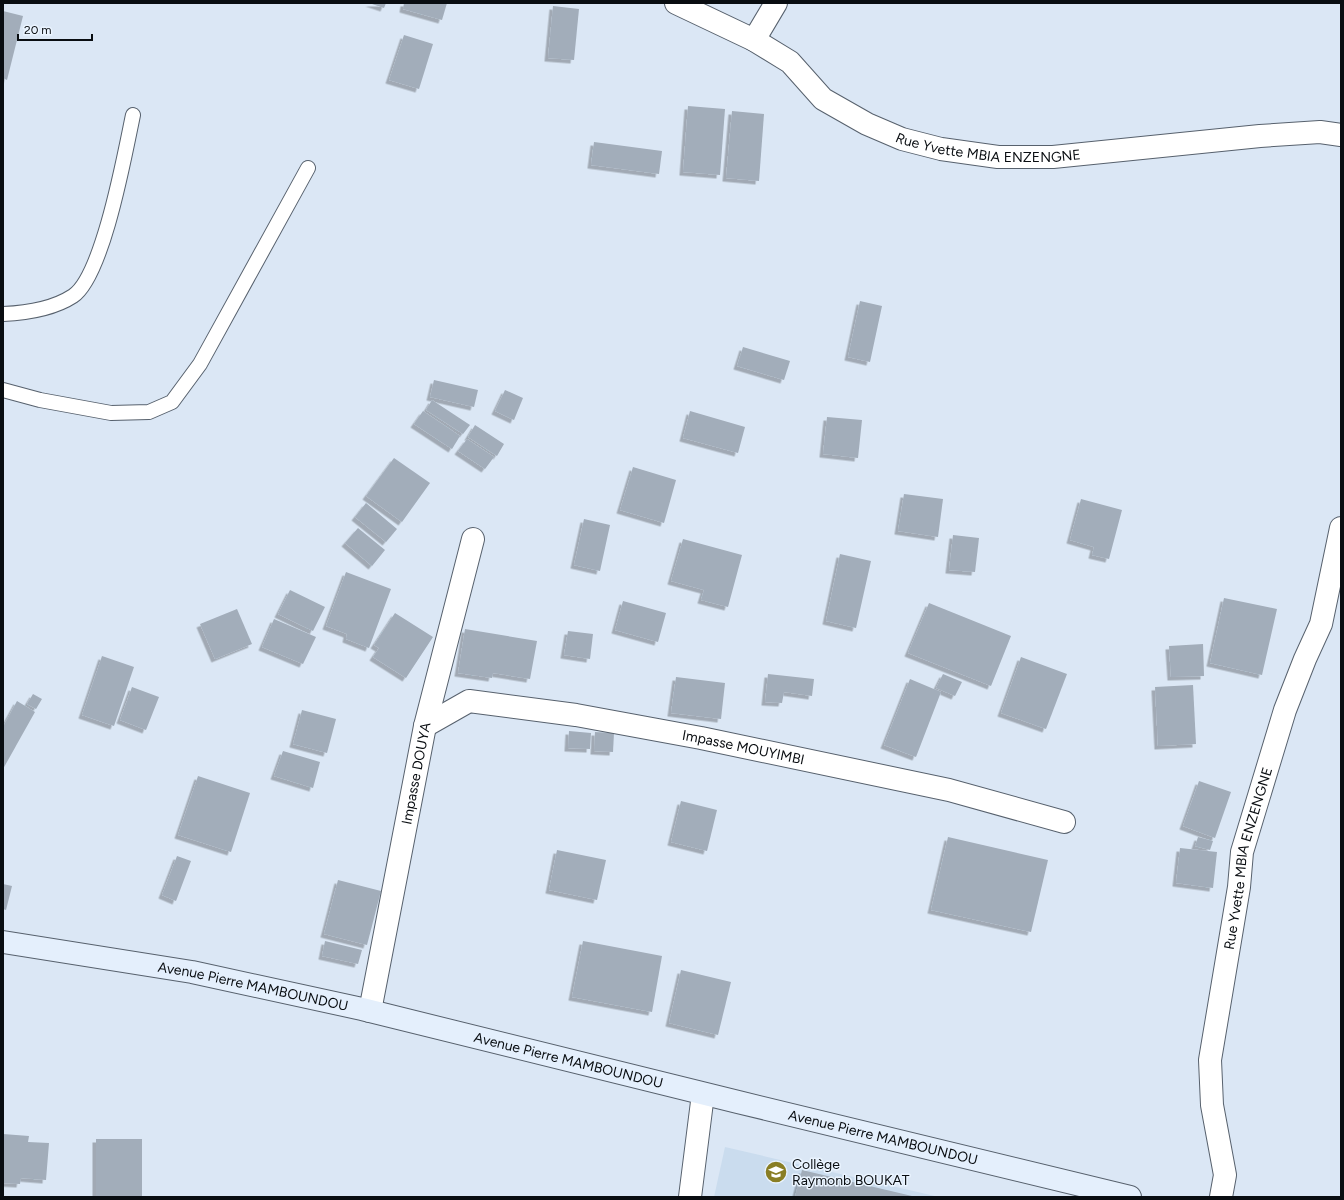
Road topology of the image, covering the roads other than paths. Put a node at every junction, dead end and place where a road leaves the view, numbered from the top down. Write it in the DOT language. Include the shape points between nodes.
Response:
graph roads {
  1 [pos="676,3"];
  2 [pos="776,3"];
  3 [pos="754,40"];
  4 [pos="133,115"];
  5 [pos="1341,134"];
  6 [pos="308,168"];
  7 [pos="3,314"];
  8 [pos="3,390"];
  9 [pos="1341,528"];
  10 [pos="473,539"];
  11 [pos="425,726"];
  12 [pos="1064,822"];
  13 [pos="3,942"];
  14 [pos="370,1011"];
  15 [pos="703,1094"];
  16 [pos="690,1197"];
  17 [pos="1130,1197"];
  18 [pos="1221,1197"];
  1 -- 3 [label="street, Rue Yvette MBIA ENZENGNE"];
  2 -- 3 [label="street"];
  3 -- 5 [label="street, Rue Yvette MBIA ENZENGNE" via="790,62 823,99 867,124 902,139 942,149 998,157 1053,157 1275,135 1320,132"];
  4 -- 7 [label="lane" via="101,250 89,276 74,296 23,313"];
  6 -- 8 [label="lane" via="200,364 172,402 149,412 111,413 40,400"];
  9 -- 18 [label="street, Rue Yvette MBIA ENZENGNE" via="1321,624 1304,659 1285,710 1242,852 1239,887 1210,1060 1212,1105 1225,1175"];
  10 -- 11 [label="street, Impasse DOUYA"];
  11 -- 12 [label="street, Impasse MOUYIMBI" via="469,701 576,715 701,738 949,790"];
  11 -- 14 [label="street, Impasse DOUYA"];
  13 -- 14 [label="street, Avenue Pierre MAMBOUNDOU" via="192,972"];
  14 -- 15 [label="street, Avenue Pierre MAMBOUNDOU"];
  15 -- 16 [label="street"];
  15 -- 17 [label="street, Avenue Pierre MAMBOUNDOU"];
}
